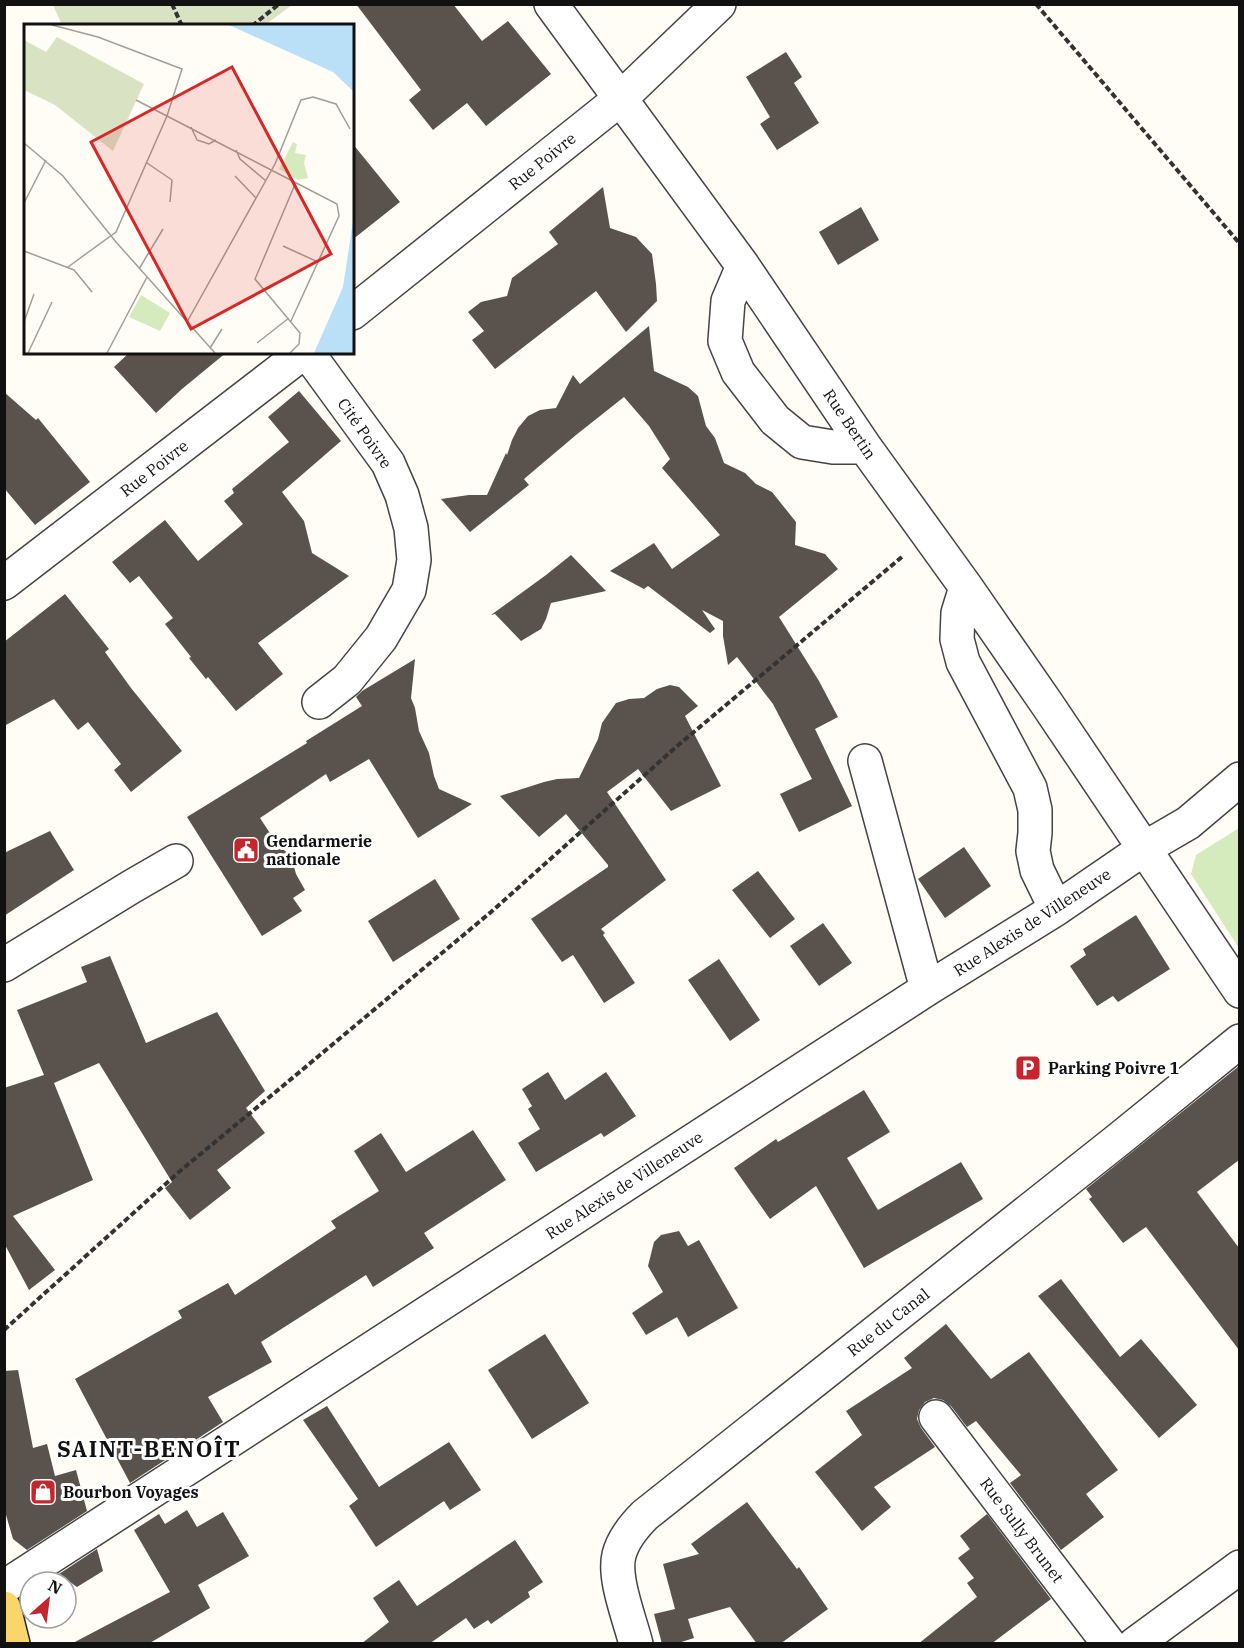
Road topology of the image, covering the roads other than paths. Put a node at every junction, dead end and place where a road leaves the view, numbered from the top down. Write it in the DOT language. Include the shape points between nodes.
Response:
graph roads {
  1 [pos="551,4"];
  2 [pos="719,4"];
  3 [pos="620,99"];
  4 [pos="743,266"];
  5 [pos="354,312"];
  6 [pos="302,354"];
  7 [pos="306,354"];
  8 [pos="865,447"];
  9 [pos="4,583"];
  10 [pos="966,587"];
  11 [pos="319,702"];
  12 [pos="866,761"];
  13 [pos="1239,779"];
  14 [pos="1145,848"];
  15 [pos="176,861"];
  16 [pos="1056,909"];
  17 [pos="4,965"];
  18 [pos="927,989"];
  19 [pos="1239,991"];
  20 [pos="1239,1041"];
  21 [pos="936,1417"];
  22 [pos="1239,1567"];
  23 [pos="4,1587"];
  24 [pos="4,1608"];
  25 [pos="13,1644"];
  26 [pos="636,1644"];
  27 [pos="1109,1644"];
  28 [pos="1135,1644"];
  1 -- 3 [label="street, Rue Bertin"];
  2 -- 3 [label="street, Rue Poivre"];
  3 -- 4 [label="street, Rue Bertin"];
  3 -- 5 [label="street, Rue Poivre"];
  4 -- 8 [label="street, Rue Bertin"];
  4 -- 8 [label="street" via="728,301 725,341 738,372 775,420 802,442"];
  6 -- 9 [label="street, Rue Poivre"];
  7 -- 11 [label="street, Cité Poivre" via="388,463 411,528 414,560 409,590 381,638 347,680"];
  8 -- 10 [label="street, Rue Bertin"];
  10 -- 14 [label="street, Rue Bertin"];
  10 -- 16 [label="street" via="958,613 957,639 963,662 1030,788 1035,810 1033,851 1037,870"];
  12 -- 18 [label="street"];
  13 -- 14 [label="street, Rue Alexis de Villeneuve" via="1188,823"];
  14 -- 16 [label="street, Rue Alexis de Villeneuve"];
  14 -- 19 [label="street"];
  15 -- 17 [label="street"];
  16 -- 18 [label="street, Rue Alexis de Villeneuve"];
  18 -- 23 [label="street, Rue Alexis de Villeneuve"];
  20 -- 26 [label="street, Rue du Canal" via="645,1515 624,1542 617,1572"];
  21 -- 27 [label="street, Rue Sully Brunet"];
  22 -- 28 [label="street"];
  24 -- 25 [label="main road"];
}
